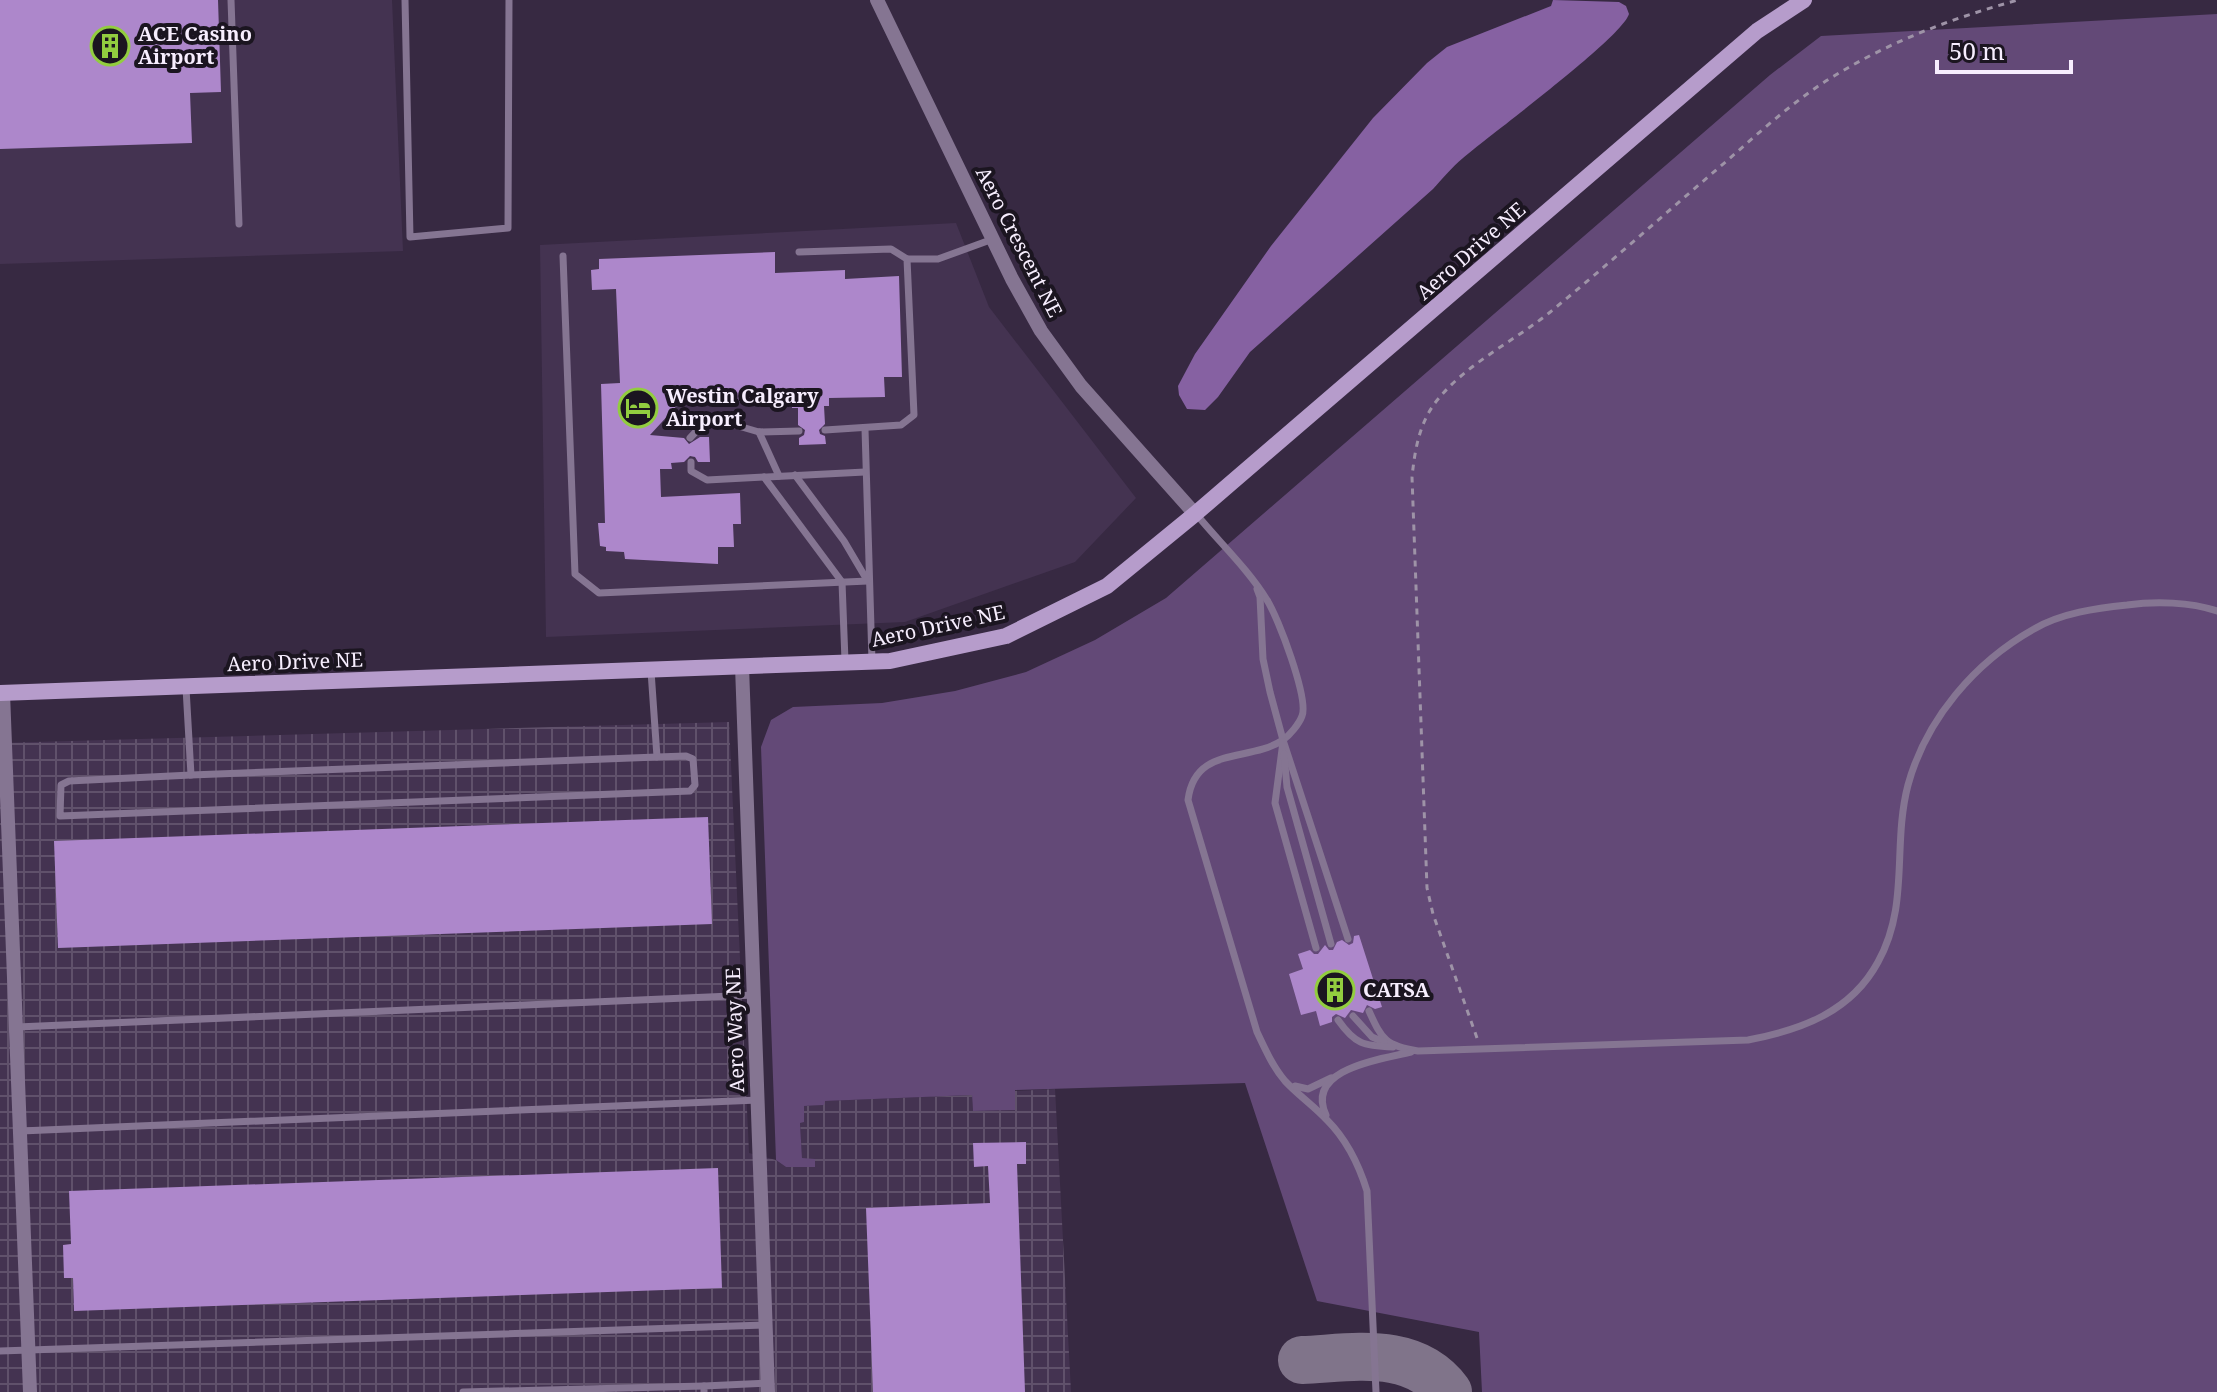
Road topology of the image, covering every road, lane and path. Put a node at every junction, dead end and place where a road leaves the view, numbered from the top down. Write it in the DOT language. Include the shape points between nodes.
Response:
graph roads {
  1 [pos="231,0"];
  2 [pos="405,0"];
  3 [pos="509,0"];
  4 [pos="877,0"];
  5 [pos="1804,0"];
  6 [pos="2018,0"];
  7 [pos="239,224"];
  8 [pos="993,239"];
  9 [pos="799,252"];
  10 [pos="563,256"];
  11 [pos="907,259"];
  12 [pos="865,429"];
  13 [pos="825,430"];
  14 [pos="799,431"];
  15 [pos="759,432"];
  16 [pos="690,438"];
  17 [pos="691,462"];
  18 [pos="865,472"];
  19 [pos="795,475"];
  20 [pos="779,476"];
  21 [pos="764,477"];
  22 [pos="1195,514"];
  23 [pos="1253,580"];
  24 [pos="868,581"];
  25 [pos="842,582"];
  26 [pos="2217,611"];
  27 [pos="872,661"];
  28 [pos="845,662"];
  29 [pos="742,666"];
  30 [pos="651,669"];
  31 [pos="186,686"];
  32 [pos="1,693"];
  33 [pos="1283,740"];
  34 [pos="657,757"];
  35 [pos="191,775"];
  36 [pos="1348,939"];
  37 [pos="1331,944"];
  38 [pos="1316,948"];
  39 [pos="754,995"];
  40 [pos="1369,1011"];
  41 [pos="1353,1016"];
  42 [pos="1338,1020"];
  43 [pos="17,1027"];
  44 [pos="1391,1045"];
  45 [pos="1481,1049"];
  46 [pos="1418,1051"];
  47 [pos="1333,1077"];
  48 [pos="1285,1081"];
  49 [pos="758,1100"];
  50 [pos="1328,1120"];
  51 [pos="21,1131"];
  52 [pos="766,1325"];
  53 [pos="29,1350"];
  54 [pos="0,1351"];
  55 [pos="768,1387"];
  56 [pos="704,1389"];
  57 [pos="30,1392"];
  58 [pos="463,1392"];
  59 [pos="1376,1392"];
  1 -- 7 [label="lane"];
  2 -- 3 [label="lane" via="410,237 508,228"];
  4 -- 8 [label="street, Aero Crescent NE"];
  5 -- 22 [label="street, Aero Drive NE" via="1757,31"];
  6 -- 45 [label="path" via="1913,35 1832,77 1767,126 1548,314 1453,383 1424,422 1412,477 1427,888"];
  8 -- 11 [label="lane" via="938,259"];
  8 -- 22 [label="street, Aero Crescent NE" via="1041,331 1081,386"];
  9 -- 11 [label="lane" via="891,249"];
  10 -- 25 [label="lane" via="575,574 599,593"];
  11 -- 12 [label="lane" via="914,415 901,425"];
  12 -- 13 [label="lane"];
  12 -- 18 [label="lane"];
  14 -- 15 [label="lane"];
  15 -- 16 [label="lane" via="728,423 703,424"];
  15 -- 20 [label="lane"];
  17 -- 21 [label="lane" via="691,471 707,480"];
  18 -- 19 [label="lane"];
  18 -- 24 [label="lane"];
  19 -- 20 [label="lane"];
  19 -- 24 [label="lane"];
  20 -- 21 [label="lane"];
  21 -- 25 [label="lane"];
  22 -- 23 [label="lane"];
  22 -- 27 [label="street, Aero Drive NE" via="1107,586 1006,636"];
  23 -- 33 [label="lane" via="1260,597 1263,659"];
  23 -- 33 [label="lane" via="1279,625 1303,701 1303,714"];
  24 -- 25 [label="lane"];
  24 -- 27 [label="lane"];
  25 -- 28 [label="lane"];
  26 -- 45 [label="lane" via="2149,602 2093,609 2036,627 1991,658 1954,696 1927,738 1908,785 1895,924 1878,963 1855,994 1823,1017 1786,1033 1748,1040"];
  27 -- 28 [label="street, Aero Drive NE"];
  28 -- 29 [label="street, Aero Drive NE"];
  29 -- 30 [label="street, Aero Drive NE"];
  29 -- 39 [label="street, Aero Way NE"];
  30 -- 31 [label="street, Aero Drive NE"];
  30 -- 34 [label="lane"];
  31 -- 32 [label="street, Aero Drive NE"];
  31 -- 35 [label="lane"];
  32 -- 43 [label="street"];
  33 -- 36 [label="lane"];
  33 -- 37 [label="lane" via="1287,787"];
  33 -- 38 [label="lane" via="1275,803"];
  33 -- 48 [label="lane" via="1198,771 1188,800 1257,1032"];
  34 -- 35 [label="lane"];
  34 -- 35 [label="lane" via="693,759 695,785 690,791 60,816 61,785 69,781"];
  39 -- 43 [label="lane"];
  39 -- 49 [label="street, Aero Way NE"];
  40 -- 44 [label="lane"];
  41 -- 44 [label="lane" via="1372,1037"];
  42 -- 44 [label="lane" via="1351,1038 1368,1046"];
  43 -- 51 [label="street"];
  44 -- 46 [label="lane"];
  45 -- 46 [label="lane"];
  46 -- 47 [label="lane" via="1350,1067"];
  47 -- 48 [label="lane" via="1308,1089"];
  47 -- 50 [label="lane" via="1322,1107"];
  48 -- 50 [label="lane"];
  49 -- 51 [label="lane"];
  49 -- 52 [label="street, Aero Way NE"];
  50 -- 59 [label="lane" via="1359,1167 1367,1191"];
  51 -- 53 [label="street"];
  52 -- 53 [label="lane"];
  52 -- 55 [label="street, Aero Way NE"];
  53 -- 54 [label="lane"];
  53 -- 57 [label="street"];
  55 -- 56 [label="lane"];
  56 -- 58 [label="lane"];
}
